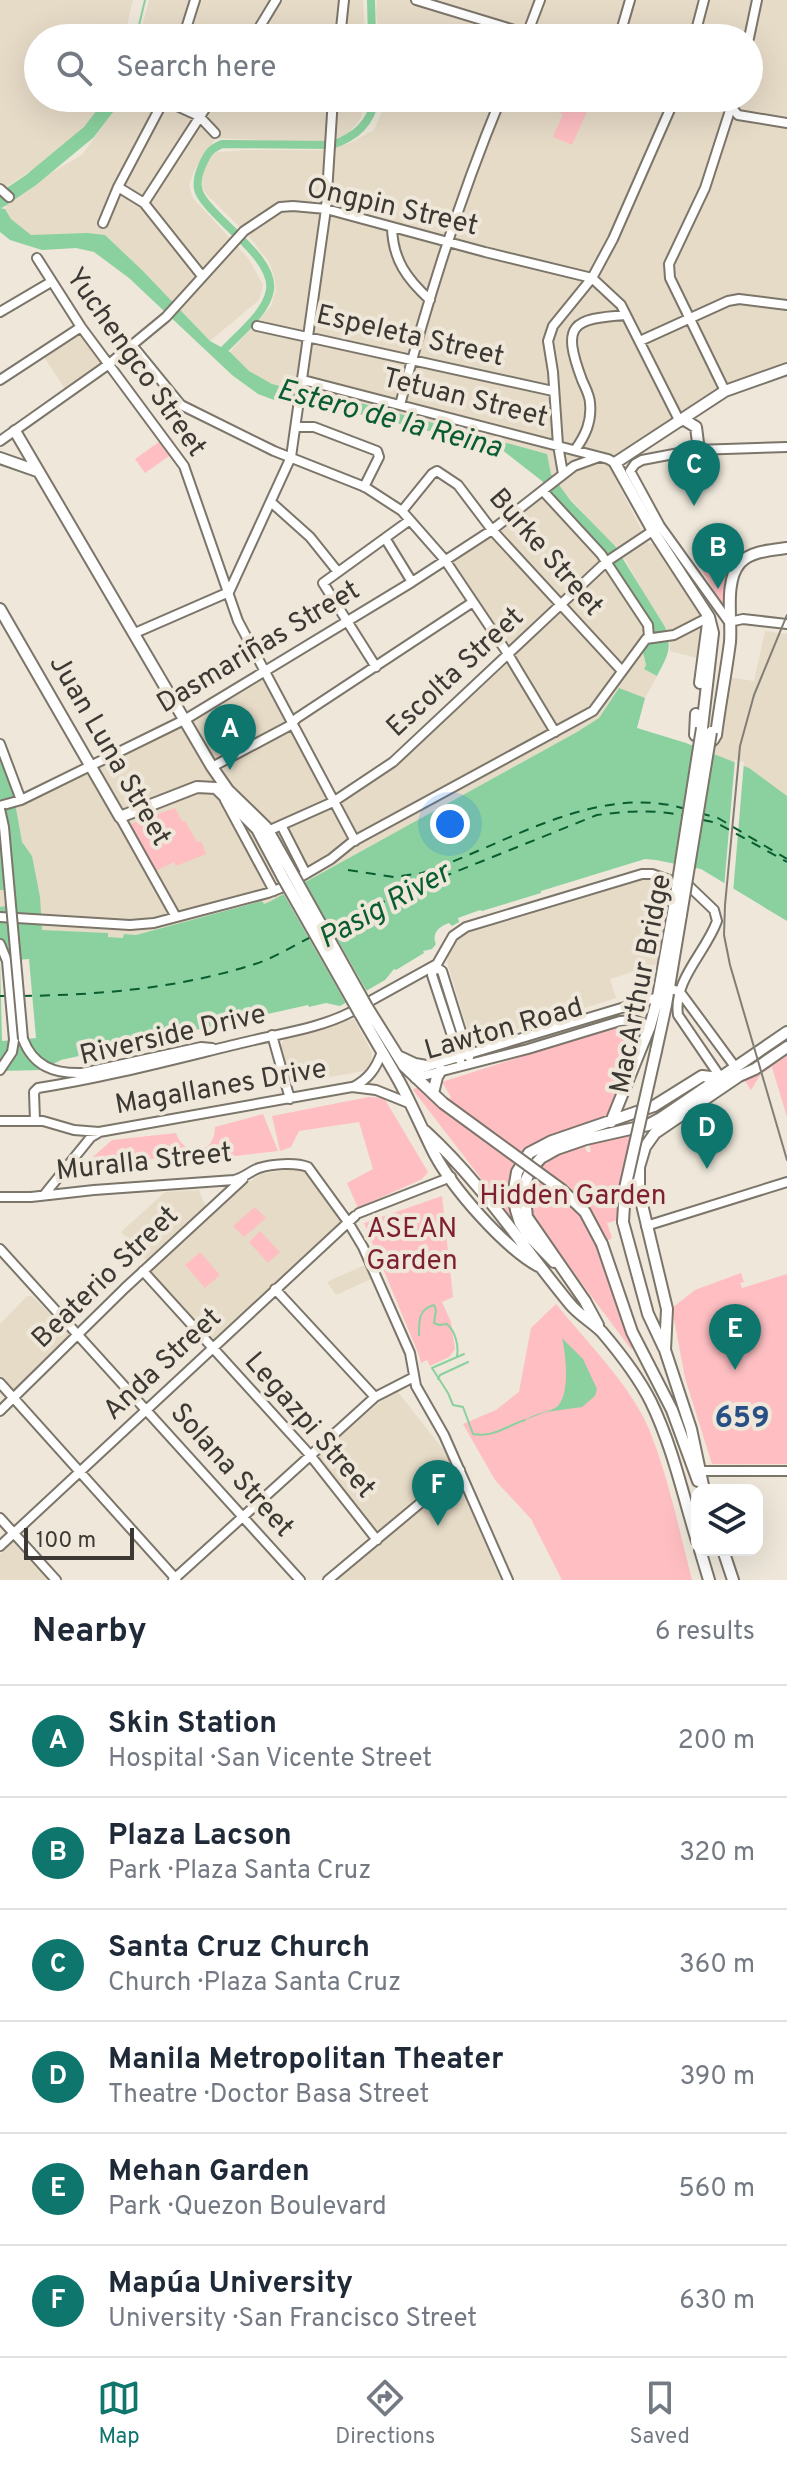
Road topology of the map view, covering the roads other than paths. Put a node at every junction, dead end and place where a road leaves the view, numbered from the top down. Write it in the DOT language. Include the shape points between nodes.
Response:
graph roads {
  1 [pos="195,0"];
  2 [pos="276,0"];
  3 [pos="344,0"];
  4 [pos="416,0"];
  5 [pos="540,0"];
  6 [pos="630,0"];
  7 [pos="704,0"];
  8 [pos="757,0"];
  9 [pos="187,24"];
  10 [pos="261,24"];
  11 [pos="341,24"];
  12 [pos="490,24"];
  13 [pos="531,24"];
  14 [pos="623,24"];
  15 [pos="698,24"];
  16 [pos="752,24"];
  17 [pos="158,112"];
  18 [pos="191,112"];
  19 [pos="202,112"];
  20 [pos="332,112"];
  21 [pos="495,112"];
  22 [pos="669,112"];
  23 [pos="730,112"];
  24 [pos="737,112"];
  25 [pos="199,116"];
  26 [pos="787,123"];
  27 [pos="215,133"];
  28 [pos="118,187"];
  29 [pos="0,189"];
  30 [pos="9,197"];
  31 [pos="144,203"];
  32 [pos="326,209"];
  33 [pos="103,223"];
  34 [pos="392,228"];
  35 [pos="448,243"];
  36 [pos="37,258"];
  37 [pos="202,276"];
  38 [pos="592,278"];
  39 [pos="51,282"];
  40 [pos="430,300"];
  41 [pos="787,305"];
  42 [pos="0,312"];
  43 [pos="626,315"];
  44 [pos="690,318"];
  45 [pos="257,326"];
  46 [pos="81,327"];
  47 [pos="310,337"];
  48 [pos="640,341"];
  49 [pos="132,345"];
  50 [pos="412,360"];
  51 [pos="109,364"];
  52 [pos="787,369"];
  53 [pos="0,380"];
  54 [pos="303,380"];
  55 [pos="553,391"];
  56 [pos="725,391"];
  57 [pos="400,405"];
  58 [pos="682,420"];
  59 [pos="297,427"];
  60 [pos="15,431"];
  61 [pos="0,441"];
  62 [pos="558,445"];
  63 [pos="787,447"];
  64 [pos="575,450"];
  65 [pos="695,450"];
  66 [pos="291,457"];
  67 [pos="599,457"];
  68 [pos="0,458"];
  69 [pos="615,463"];
  70 [pos="39,472"];
  71 [pos="563,474"];
  72 [pos="364,487"];
  73 [pos="545,489"];
  74 [pos="272,503"];
  75 [pos="402,511"];
  76 [pos="410,520"];
  77 [pos="657,528"];
  78 [pos="492,530"];
  79 [pos="385,538"];
  80 [pos="787,548"];
  81 [pos="445,560"];
  82 [pos="608,561"];
  83 [pos="338,572"];
  84 [pos="412,582"];
  85 [pos="229,592"];
  86 [pos="473,602"];
  87 [pos="559,605"];
  88 [pos="0,609"];
  89 [pos="709,617"];
  90 [pos="348,621"];
  91 [pos="729,622"];
  92 [pos="787,624"];
  93 [pos="135,633"];
  94 [pos="651,637"];
  95 [pos="508,654"];
  96 [pos="376,667"];
  97 [pos="622,671"];
  98 [pos="264,673"];
  99 [pos="186,719"];
  100 [pos="292,723"];
  101 [pos="555,732"];
  102 [pos="705,734"];
  103 [pos="0,744"];
  104 [pos="92,767"];
  105 [pos="212,767"];
  106 [pos="197,787"];
  107 [pos="223,796"];
  108 [pos="18,800"];
  109 [pos="333,802"];
  110 [pos="0,807"];
  111 [pos="120,817"];
  112 [pos="281,825"];
  113 [pos="268,831"];
  114 [pos="355,841"];
  115 [pos="286,874"];
  116 [pos="672,881"];
  117 [pos="690,887"];
  118 [pos="677,914"];
  119 [pos="1,917"];
  120 [pos="176,917"];
  121 [pos="0,944"];
  122 [pos="434,966"];
  123 [pos="675,990"];
  124 [pos="658,997"];
  125 [pos="362,1008"];
  126 [pos="650,1026"];
  127 [pos="787,1032"];
  128 [pos="272,1035"];
  129 [pos="782,1045"];
  130 [pos="221,1048"];
  131 [pos="382,1052"];
  132 [pos="397,1055"];
  133 [pos="464,1061"];
  134 [pos="426,1066"];
  135 [pos="736,1068"];
  136 [pos="0,1070"];
  137 [pos="441,1070"];
  138 [pos="412,1075"];
  139 [pos="721,1078"];
  140 [pos="352,1087"];
  141 [pos="433,1093"];
  142 [pos="290,1099"];
  143 [pos="411,1104"];
  144 [pos="0,1121"];
  145 [pos="35,1121"];
  146 [pos="611,1122"];
  147 [pos="425,1131"];
  148 [pos="99,1132"];
  149 [pos="451,1177"];
  150 [pos="243,1178"];
  151 [pos="787,1182"];
  152 [pos="44,1195"];
  153 [pos="0,1197"];
  154 [pos="354,1217"];
  155 [pos="646,1226"];
  156 [pos="0,1249"];
  157 [pos="540,1266"];
  158 [pos="561,1269"];
  159 [pos="143,1271"];
  160 [pos="275,1289"];
  161 [pos="600,1331"];
  162 [pos="77,1335"];
  163 [pos="213,1349"];
  164 [pos="665,1350"];
  165 [pos="414,1377"];
  166 [pos="0,1383"];
  167 [pos="13,1397"];
  168 [pos="375,1397"];
  169 [pos="0,1411"];
  170 [pos="147,1411"];
  171 [pos="310,1455"];
  172 [pos="460,1470"];
  173 [pos="80,1471"];
  174 [pos="702,1471"];
  175 [pos="787,1471"];
  176 [pos="701,1484"];
  177 [pos="703,1484"];
  178 [pos="243,1516"];
  179 [pos="0,1518"];
  180 [pos="691,1522"];
  181 [pos="13,1533"];
  182 [pos="377,1540"];
  183 [pos="0,1546"];
  184 [pos="702,1556"];
  185 [pos="725,1556"];
  186 [pos="175,1579"];
  187 [pos="56,1580"];
  188 [pos="300,1580"];
  189 [pos="328,1580"];
  190 [pos="508,1580"];
  191 [pos="709,1580"];
  192 [pos="733,1580"];
  1 -- 9 [label="street"];
  2 -- 10 [label="street"];
  3 -- 11 [label="street"];
  4 -- 12 [label="street"];
  5 -- 13 [label="street"];
  6 -- 14 [label="street"];
  7 -- 15 [label="street"];
  8 -- 16 [label="street"];
  17 -- 28 [label="street"];
  18 -- 25 [label="street"];
  19 -- 25 [label="street"];
  20 -- 32 [label="street"];
  21 -- 35 [label="street"];
  22 -- 38 [label="street"];
  23 -- 44 [label="street" via="705,188 669,264 670,278"];
  24 -- 26 [label="street"];
  25 -- 27 [label="street"];
  25 -- 31 [label="street"];
  28 -- 31 [label="street"];
  28 -- 33 [label="street"];
  29 -- 30 [label="street"];
  31 -- 37 [label="street"];
  32 -- 34 [label="street, Ongpin Street"];
  32 -- 37 [label="street, Ongpin Street" via="280,207 244,231"];
  32 -- 47 [label="street"];
  34 -- 35 [label="street, Ongpin Street"];
  34 -- 40 [label="street" via="404,273"];
  35 -- 38 [label="street, Ongpin Street"];
  35 -- 40 [label="street"];
  36 -- 39 [label="street, Yuchengco Street"];
  37 -- 49 [label="street, Ongpin Street"];
  38 -- 43 [label="street, Ongpin Street"];
  38 -- 55 [label="street" via="553,326 548,341"];
  39 -- 42 [label="street"];
  39 -- 46 [label="street, Yuchengco Street"];
  40 -- 50 [label="street"];
  41 -- 44 [label="street" via="739,299"];
  43 -- 48 [label="street, Ongpin Street"];
  43 -- 64 [label="street" via="591,318 573,334 572,347 591,402 588,430"];
  44 -- 48 [label="street"];
  44 -- 56 [label="street"];
  45 -- 47 [label="street, Espeleta Street"];
  46 -- 51 [label="street, Yuchengco Street"];
  46 -- 53 [label="street"];
  47 -- 50 [label="street, Espeleta Street"];
  47 -- 54 [label="street"];
  48 -- 58 [label="street, Ongpin Street"];
  49 -- 51 [label="street, Ongpin Street"];
  49 -- 66 [label="street" via="181,405"];
  50 -- 55 [label="street, Espeleta Street"];
  50 -- 57 [label="street"];
  51 -- 60 [label="street, Ongpin Street"];
  51 -- 85 [label="street, Yuchengco Street" via="184,466"];
  52 -- 56 [label="main road"];
  54 -- 57 [label="street, Tetuan Street"];
  54 -- 59 [label="street"];
  55 -- 62 [label="street"];
  56 -- 58 [label="main road"];
  57 -- 62 [label="street, Tetuan Street"];
  58 -- 65 [label="main road" via="696,427"];
  58 -- 69 [label="main road"];
  59 -- 66 [label="street"];
  59 -- 72 [label="street" via="314,427 377,451"];
  60 -- 61 [label="street, Ongpin Street"];
  60 -- 70 [label="main road"];
  62 -- 64 [label="street, Tetuan Street"];
  62 -- 71 [label="street"];
  63 -- 65 [label="street"];
  64 -- 67 [label="street, Tetuan Street"];
  65 -- 77 [label="street" via="642,460 630,471"];
  66 -- 72 [label="street"];
  66 -- 74 [label="street"];
  67 -- 69 [label="street, Tetuan Street"];
  67 -- 71 [label="street, Dasmariñas Street"];
  68 -- 70 [label="main road"];
  69 -- 77 [label="main road"];
  70 -- 93 [label="main road"];
  71 -- 73 [label="street, Dasmariñas Street"];
  72 -- 75 [label="street"];
  73 -- 78 [label="street, Dasmariñas Street"];
  73 -- 82 [label="street"];
  74 -- 83 [label="street"];
  74 -- 85 [label="street"];
  75 -- 76 [label="street"];
  75 -- 78 [label="street, Burke Street" via="437,471 458,485"];
  76 -- 79 [label="street"];
  76 -- 81 [label="street"];
  77 -- 82 [label="street, Escolta Street"];
  77 -- 89 [label="main road"];
  77 -- 91 [label="street"];
  78 -- 81 [label="street, Dasmariñas Street"];
  78 -- 87 [label="street, Burke Street"];
  79 -- 83 [label="street"];
  79 -- 84 [label="street"];
  80 -- 91 [label="main road, MacArthur Bridge" via="750,555 737,567"];
  81 -- 84 [label="street, Dasmariñas Street"];
  81 -- 86 [label="street"];
  82 -- 87 [label="street, Escolta Street"];
  82 -- 94 [label="street"];
  83 -- 90 [label="street" via="323,587"];
  84 -- 90 [label="street, Dasmariñas Street"];
  85 -- 93 [label="street"];
  85 -- 98 [label="street, Yuchengco Street"];
  86 -- 95 [label="street"];
  86 -- 96 [label="street"];
  87 -- 95 [label="street, Escolta Street"];
  87 -- 97 [label="street, Burke Street"];
  88 -- 104 [label="main road, Juan Luna Street"];
  89 -- 94 [label="street" via="669,636"];
  89 -- 102 [label="main road, MacArthur Bridge" via="713,633"];
  90 -- 96 [label="street"];
  90 -- 98 [label="street, Dasmariñas Street"];
  91 -- 92 [label="street"];
  91 -- 102 [label="main road, MacArthur Bridge"];
  93 -- 99 [label="main road"];
  94 -- 97 [label="street"];
  95 -- 101 [label="street"];
  95 -- 109 [label="street, Escolta Street" via="393,762"];
  96 -- 100 [label="street"];
  97 -- 101 [label="street" via="593,711"];
  98 -- 99 [label="street, Dasmariñas Street"];
  98 -- 100 [label="street, Yuchengco Street"];
  99 -- 104 [label="street, Dasmariñas Street"];
  99 -- 105 [label="main road"];
  100 -- 105 [label="street"];
  100 -- 109 [label="street, Yuchengco Street"];
  101 -- 114 [label="street"];
  102 -- 118 [label="main road, MacArthur Bridge, bridge"];
  103 -- 108 [label="street"];
  104 -- 108 [label="street, Dasmariñas Street"];
  104 -- 111 [label="main road, Juan Luna Street"];
  105 -- 106 [label="main road"];
  105 -- 113 [label="main road"];
  106 -- 107 [label="main road" via="216,788"];
  106 -- 111 [label="main road"];
  107 -- 115 [label="main road" via="257,829"];
  107 -- 120 [label="street" via="277,890"];
  108 -- 110 [label="street, Dasmariñas Street"];
  109 -- 112 [label="street, Escolta Street"];
  109 -- 114 [label="street, Yuchengco Street"];
  110 -- 130 [label="street, bridge" via="23,1039 32,1056 46,1068 69,1073 201,1047"];
  111 -- 120 [label="street, Juan Luna Street"];
  112 -- 113 [label="street, Escolta Street"];
  112 -- 114 [label="street" via="304,875"];
  113 -- 115 [label="main road"];
  115 -- 125 [label="main road, bridge"];
  116 -- 122 [label="street, Riverside Drive" via="642,874 466,927 453,936"];
  117 -- 123 [label="street" via="714,910 717,921"];
  118 -- 123 [label="main road, MacArthur Bridge"];
  118 -- 124 [label="main road, MacArthur Bridge"];
  119 -- 120 [label="street" via="130,925"];
  121 -- 136 [label="street" via="7,961 14,1040"];
  122 -- 125 [label="street, Riverside Drive"];
  122 -- 133 [label="street" via="442,971"];
  123 -- 135 [label="street"];
  123 -- 139 [label="street" via="679,1020"];
  123 -- 164 [label="main road, MacArthur Bridge, bridge" via="625,1188 623,1222 648,1314"];
  124 -- 126 [label="main road, MacArthur Bridge"];
  124 -- 133 [label="street, Lawton Road"];
  125 -- 128 [label="street, Riverside Drive"];
  125 -- 131 [label="main road"];
  125 -- 132 [label="main road"];
  126 -- 133 [label="street, Lawton Road" via="620,1021"];
  126 -- 146 [label="main road, MacArthur Bridge"];
  127 -- 129 [label="main road"];
  128 -- 130 [label="street, Riverside Drive"];
  128 -- 142 [label="street"];
  129 -- 135 [label="main road"];
  129 -- 155 [label="main road" via="755,1069 651,1137 638,1178"];
  130 -- 145 [label="street, Riverside Drive" via="38,1088"];
  131 -- 140 [label="street, Magallanes Drive" via="368,1078"];
  131 -- 143 [label="main road"];
  132 -- 134 [label="main road"];
  132 -- 138 [label="main road"];
  133 -- 134 [label="street, Lawton Road"];
  133 -- 137 [label="street, Lawton Road"];
  134 -- 138 [label="street, Lawton Road"];
  135 -- 139 [label="main road"];
  137 -- 138 [label="street, Lawton Road"];
  137 -- 141 [label="main road"];
  138 -- 141 [label="main road"];
  139 -- 146 [label="main road" via="702,1076 654,1106"];
  139 -- 158 [label="main road" via="655,1122 557,1149 531,1169 524,1190 527,1217"];
  140 -- 142 [label="street, Magallanes Drive"];
  140 -- 143 [label="street, Magallanes Drive"];
  141 -- 176 [label="main road, bridge" via="585,1212"];
  142 -- 148 [label="street, Magallanes Drive"];
  143 -- 147 [label="main road"];
  144 -- 145 [label="street, Magallanes Drive"];
  145 -- 148 [label="street, Magallanes Drive"];
  146 -- 158 [label="main road" via="537,1147 517,1172 513,1195 520,1223"];
  147 -- 149 [label="main road"];
  147 -- 157 [label="main road"];
  148 -- 152 [label="street, Magallanes Drive"];
  149 -- 154 [label="street, Anda Street"];
  149 -- 157 [label="main road" via="499,1234"];
  150 -- 152 [label="street, Muralla Street"];
  150 -- 154 [label="street, Muralla Street" via="259,1168 304,1165"];
  150 -- 159 [label="street, Beaterio Street"];
  151 -- 155 [label="street"];
  152 -- 153 [label="street, Muralla Street"];
  154 -- 160 [label="street, Anda Street"];
  154 -- 165 [label="street, Muralla Street" via="410,1353"];
  155 -- 164 [label="main road" via="667,1309"];
  156 -- 162 [label="street, Solana Street"];
  157 -- 161 [label="main road" via="573,1308"];
  158 -- 161 [label="main road"];
  159 -- 162 [label="street, Beaterio Street"];
  159 -- 163 [label="street, Legazpi Street"];
  160 -- 163 [label="street, Anda Street"];
  160 -- 168 [label="street"];
  161 -- 180 [label="main road" via="656,1412"];
  162 -- 167 [label="street, Beaterio Street"];
  162 -- 170 [label="street, Solana Street"];
  163 -- 170 [label="street, Anda Street"];
  163 -- 171 [label="street, Legazpi Street"];
  164 -- 174 [label="main road"];
  165 -- 168 [label="street"];
  165 -- 172 [label="street, Muralla Street"];
  166 -- 167 [label="street"];
  167 -- 169 [label="street, Beaterio Street"];
  167 -- 173 [label="street"];
  168 -- 171 [label="street"];
  170 -- 173 [label="street, Anda Street"];
  170 -- 178 [label="street, Solana Street"];
  171 -- 178 [label="street"];
  171 -- 182 [label="street, Legazpi Street"];
  172 -- 182 [label="street"];
  172 -- 190 [label="street, Muralla Street"];
  173 -- 181 [label="street, Anda Street"];
  173 -- 186 [label="street"];
  174 -- 175 [label="street"];
  174 -- 177 [label="main road"];
  178 -- 186 [label="street"];
  178 -- 188 [label="street, Solana Street"];
  179 -- 181 [label="street"];
  181 -- 183 [label="street, Anda Street"];
  181 -- 187 [label="street"];
  182 -- 189 [label="street"];
  184 -- 191 [label="main road"];
  185 -- 192 [label="main road"];
}
